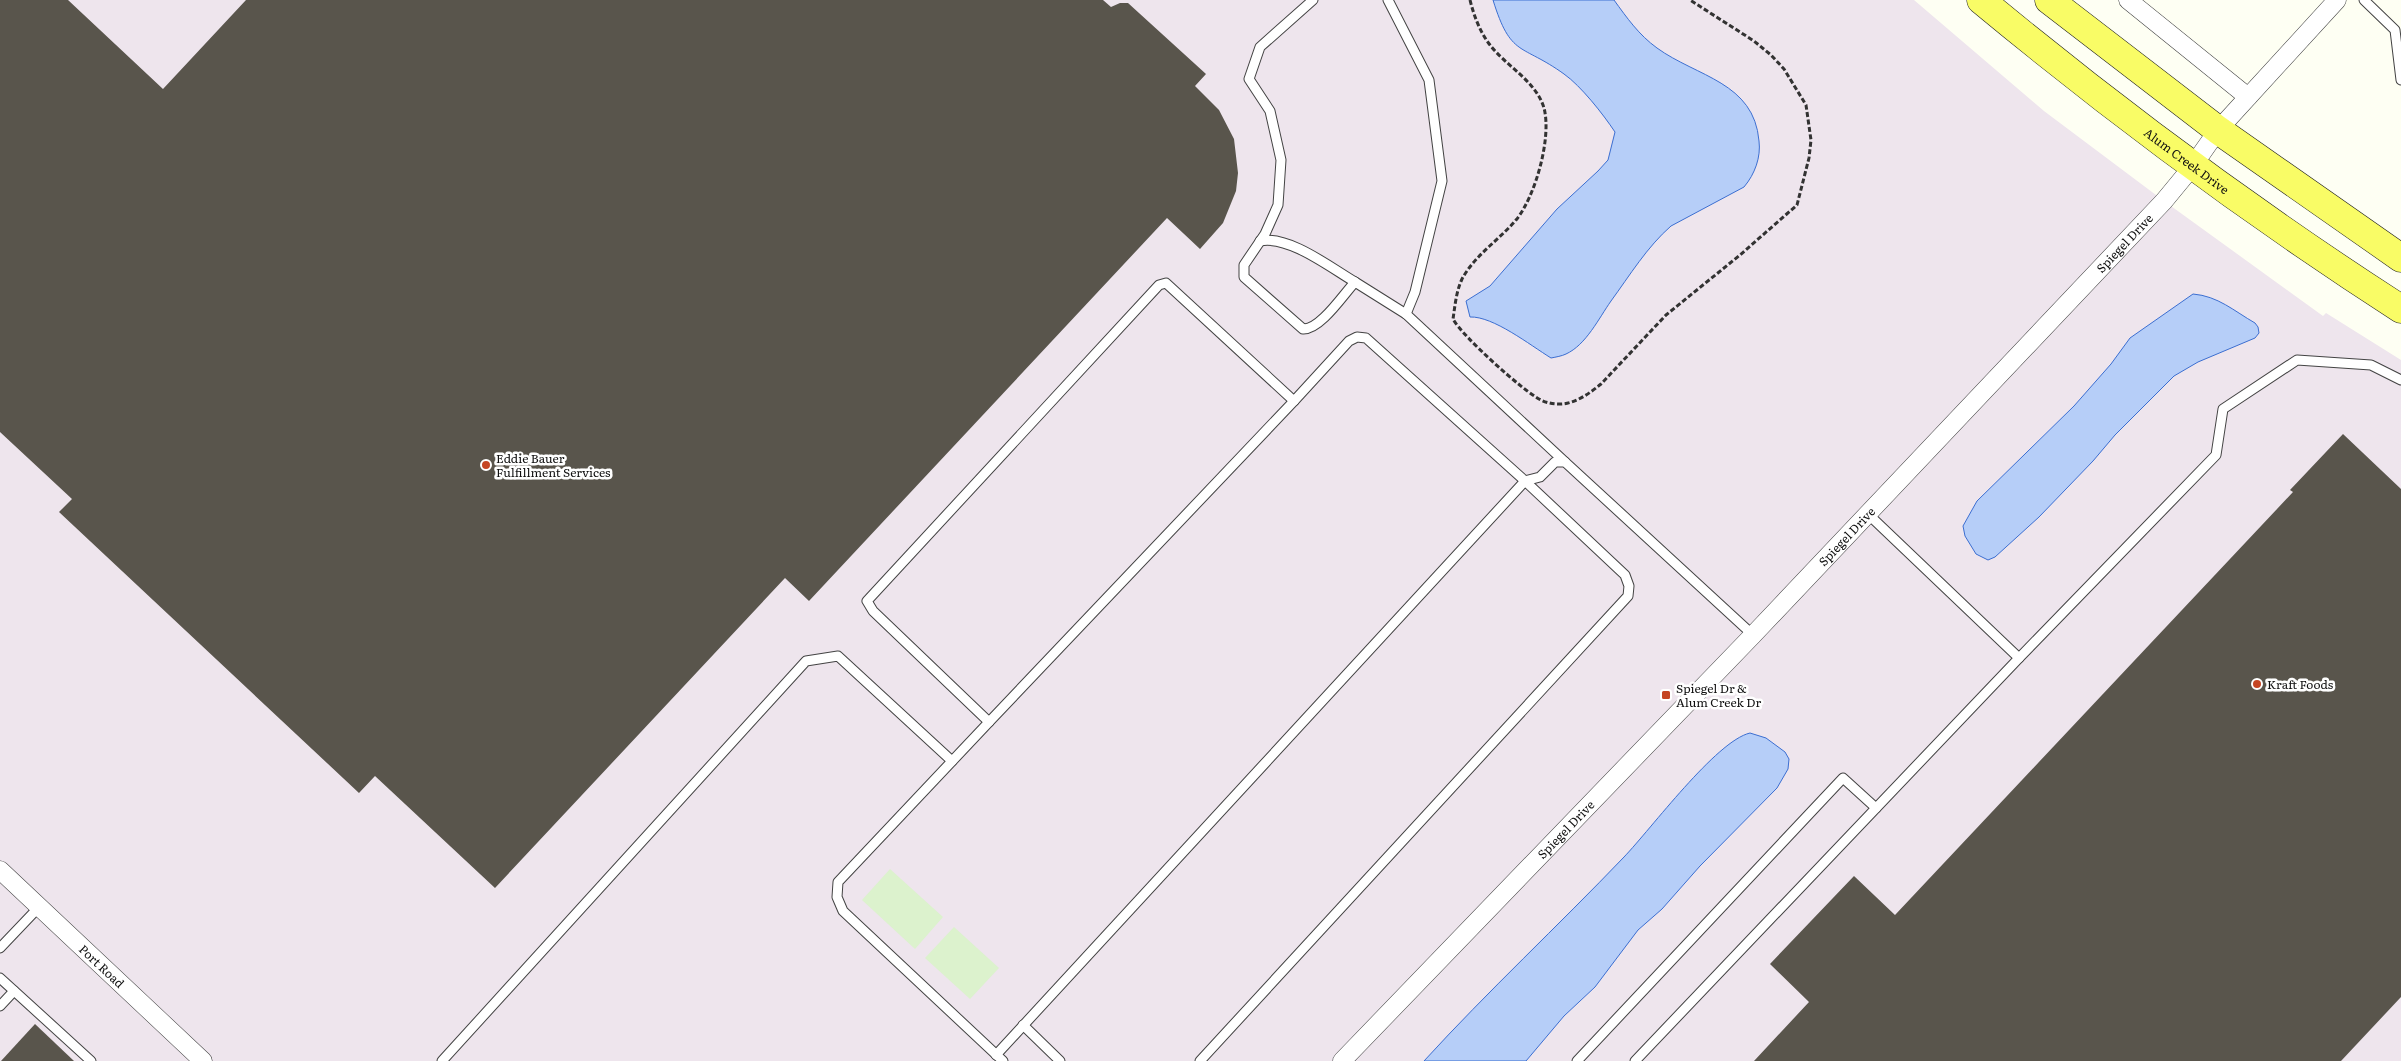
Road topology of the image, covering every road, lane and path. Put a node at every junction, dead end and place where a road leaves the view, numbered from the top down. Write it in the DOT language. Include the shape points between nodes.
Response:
graph roads {
  1 [pos="1313,0"];
  2 [pos="1388,0"];
  3 [pos="1470,0"];
  4 [pos="1690,0"];
  5 [pos="1981,0"];
  6 [pos="2049,0"];
  7 [pos="2128,0"];
  8 [pos="2337,0"];
  9 [pos="2364,0"];
  10 [pos="2401,80"];
  11 [pos="2248,97"];
  12 [pos="2218,130"];
  13 [pos="2192,167"];
  14 [pos="1260,241"];
  15 [pos="2401,258"];
  16 [pos="1355,282"];
  17 [pos="2401,309"];
  18 [pos="1406,314"];
  19 [pos="2401,380"];
  20 [pos="1294,401"];
  21 [pos="1565,462"];
  22 [pos="1525,481"];
  23 [pos="1868,514"];
  24 [pos="1753,635"];
  25 [pos="2019,658"];
  26 [pos="989,722"];
  27 [pos="952,761"];
  28 [pos="1876,808"];
  29 [pos="0,870"];
  30 [pos="39,907"];
  31 [pos="0,948"];
  32 [pos="0,978"];
  33 [pos="14,990"];
  34 [pos="0,1006"];
  35 [pos="1023,1025"];
  36 [pos="999,1058"];
  37 [pos="91,1061"];
  38 [pos="203,1061"];
  39 [pos="442,1061"];
  40 [pos="1060,1061"];
  41 [pos="1200,1061"];
  42 [pos="1342,1061"];
  43 [pos="1578,1061"];
  44 [pos="1635,1061"];
  1 -- 14 [label="lane" via="1260,46 1248,78 1270,111 1281,160 1278,205"];
  2 -- 18 [label="lane" via="1429,80 1442,181 1415,292"];
  3 -- 4 [label="path" via="1490,45 1534,91 1543,106 1547,123 1546,146 1517,218 1463,278 1456,293 1452,320 1529,393 1550,403 1563,404 1576,400 1601,384 1666,315 1797,205 1811,140 1806,105 1771,55"];
  5 -- 13 [label="main road, Alum Creek Drive"];
  6 -- 12 [label="main road"];
  7 -- 11 [label="street"];
  8 -- 11 [label="street, Spiegel Drive"];
  9 -- 10 [label="lane" via="2395,30"];
  11 -- 12 [label="street, Spiegel Drive"];
  12 -- 13 [label="street, Spiegel Drive"];
  12 -- 15 [label="main road"];
  13 -- 17 [label="main road, Alum Creek Drive"];
  13 -- 23 [label="street, Spiegel Drive"];
  14 -- 16 [label="lane" via="1286,243"];
  14 -- 16 [label="lane" via="1244,265 1244,277 1303,329 1310,330 1319,324"];
  16 -- 18 [label="lane"];
  18 -- 21 [label="lane"];
  19 -- 25 [label="lane" via="2371,364 2297,360 2223,410 2216,455"];
  20 -- 22 [label="lane" via="1349,341 1366,338"];
  20 -- 26 [label="lane"];
  20 -- 26 [label="lane" via="1166,283 1159,285 868,601 872,611"];
  21 -- 22 [label="lane" via="1554,462 1540,477"];
  21 -- 24 [label="lane"];
  22 -- 35 [label="lane"];
  22 -- 41 [label="lane" via="1625,575 1628,596"];
  23 -- 24 [label="street, Spiegel Drive"];
  23 -- 25 [label="lane"];
  24 -- 42 [label="street, Spiegel Drive"];
  25 -- 28 [label="lane"];
  26 -- 27 [label="lane"];
  27 -- 36 [label="lane" via="838,882 837,897 842,911"];
  27 -- 39 [label="lane" via="838,656 806,661"];
  28 -- 43 [label="lane" via="1843,778"];
  28 -- 44 [label="lane"];
  29 -- 30 [label="street, Port Road"];
  30 -- 31 [label="lane"];
  30 -- 38 [label="street, Port Road"];
  32 -- 33 [label="lane"];
  33 -- 34 [label="lane"];
  33 -- 37 [label="lane"];
  35 -- 36 [label="lane"];
  35 -- 40 [label="lane"];
}
